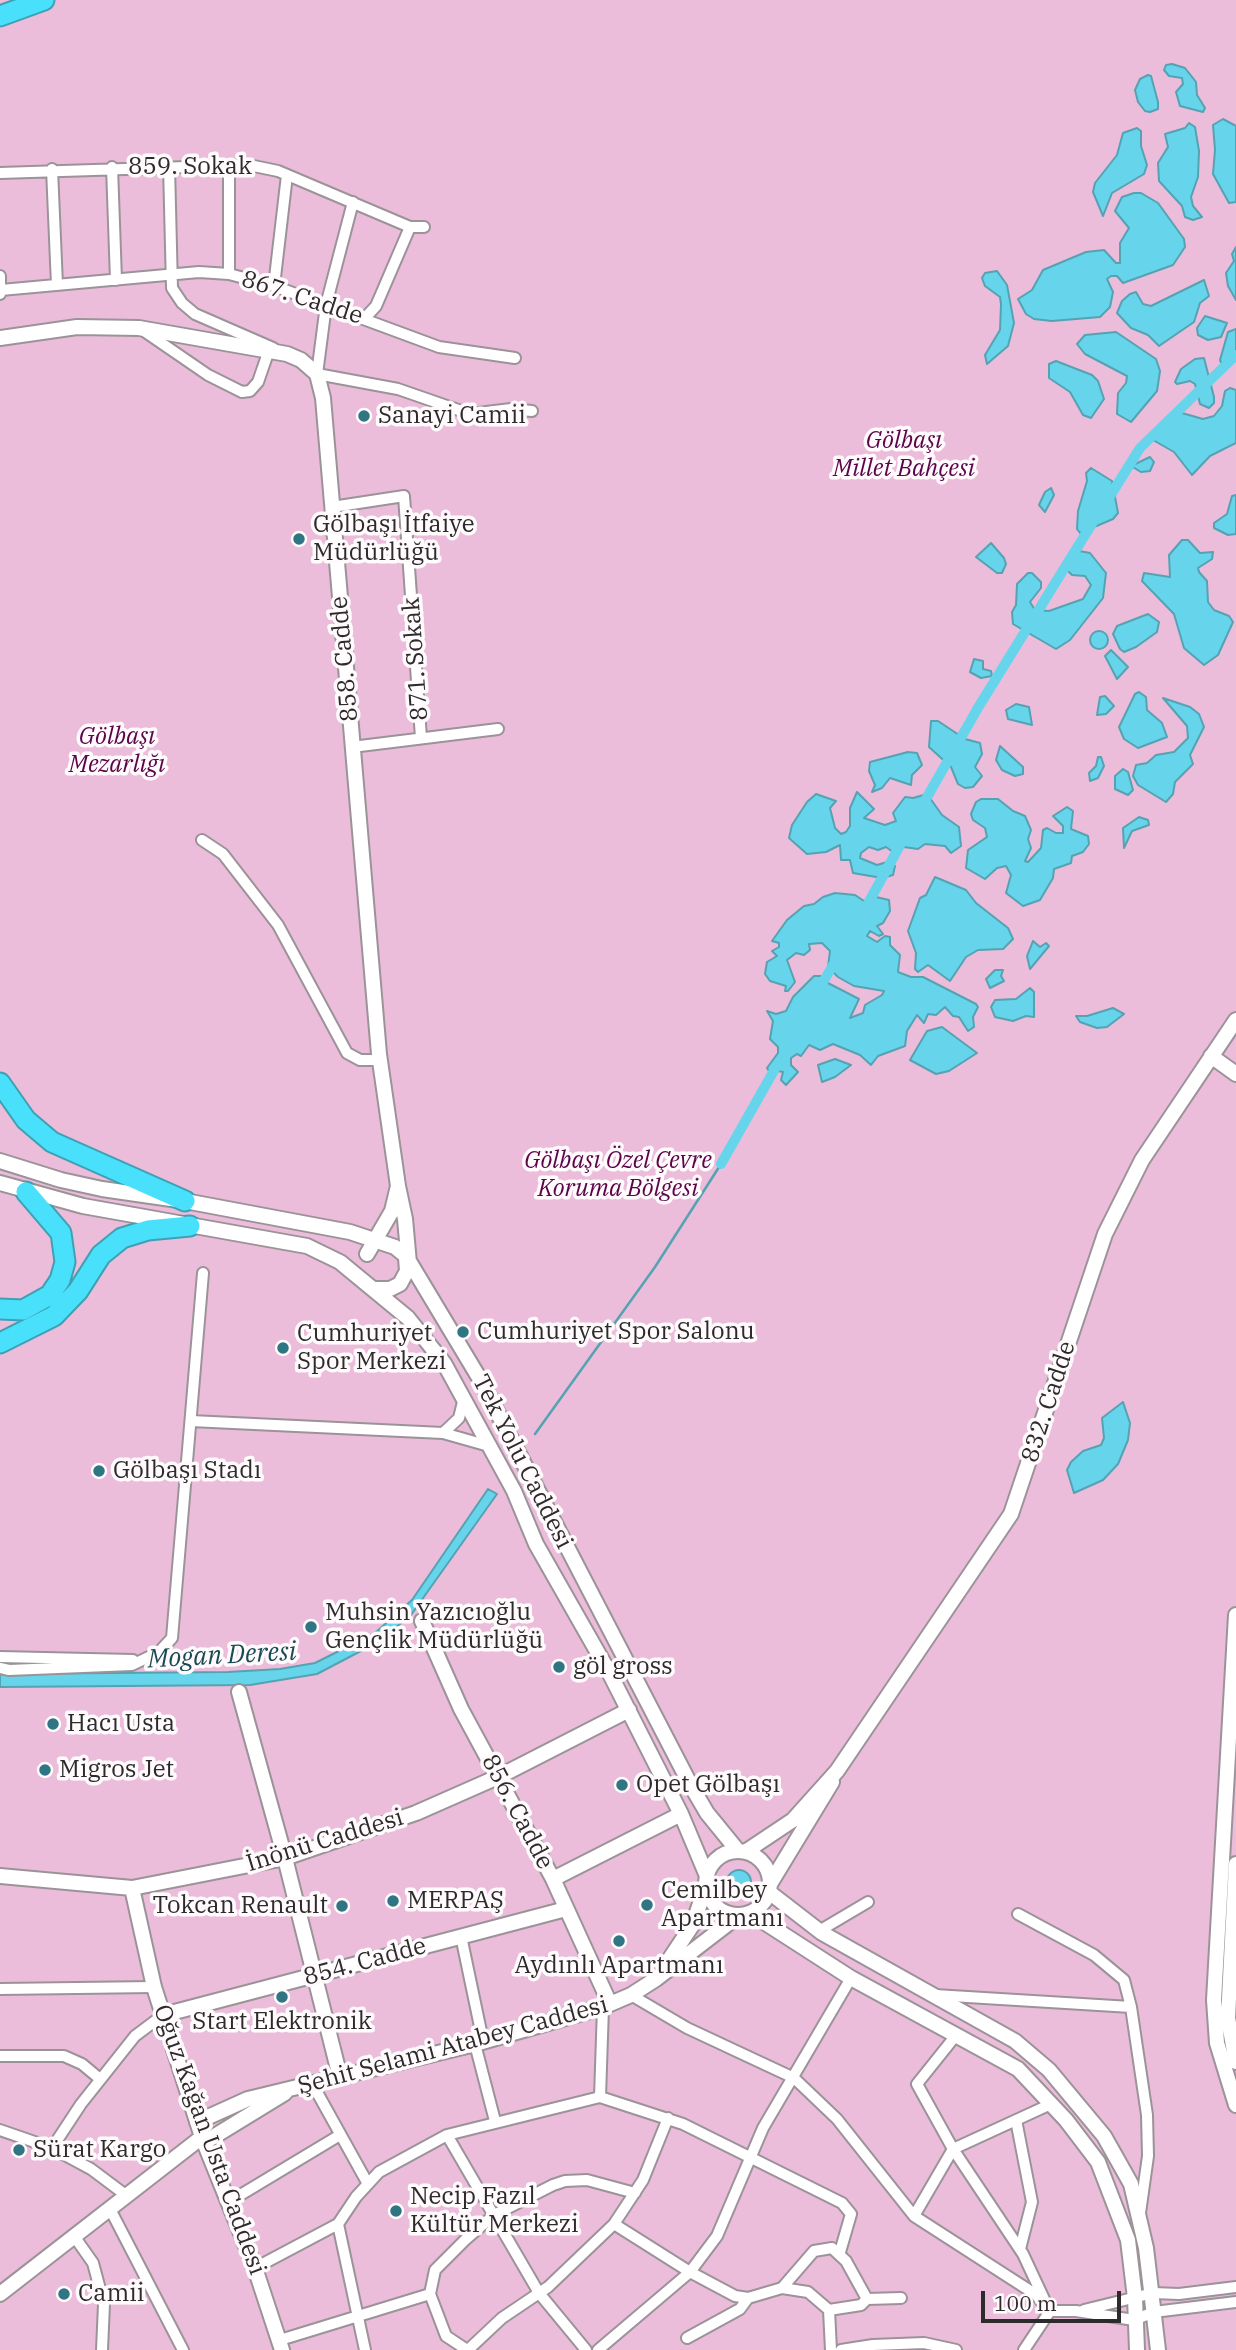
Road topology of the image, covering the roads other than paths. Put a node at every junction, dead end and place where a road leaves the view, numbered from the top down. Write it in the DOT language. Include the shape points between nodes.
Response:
graph roads {
  1 [pos="44,0"];
  2 [pos="0,16"];
  3 [pos="229,165"];
  4 [pos="169,166"];
  5 [pos="112,167"];
  6 [pos="52,169"];
  7 [pos="0,173"];
  8 [pos="287,175"];
  9 [pos="353,202"];
  10 [pos="410,227"];
  11 [pos="424,227"];
  12 [pos="229,274"];
  13 [pos="172,275"];
  14 [pos="0,276"];
  15 [pos="116,279"];
  16 [pos="57,285"];
  17 [pos="274,286"];
  18 [pos="1,290"];
  19 [pos="0,297"];
  20 [pos="326,305"];
  21 [pos="364,318"];
  22 [pos="139,328"];
  23 [pos="0,338"];
  24 [pos="275,351"];
  25 [pos="514,358"];
  26 [pos="317,374"];
  27 [pos="531,411"];
  28 [pos="332,507"];
  29 [pos="498,729"];
  30 [pos="421,738"];
  31 [pos="352,747"];
  32 [pos="202,840"];
  33 [pos="1236,1021"];
  34 [pos="1211,1056"];
  35 [pos="380,1060"];
  36 [pos="1236,1074"];
  37 [pos="0,1083"];
  38 [pos="0,1161"];
  39 [pos="0,1183"];
  40 [pos="398,1186"];
  41 [pos="26,1192"];
  42 [pos="185,1201"];
  43 [pos="190,1226"];
  44 [pos="397,1253"];
  45 [pos="203,1273"];
  46 [pos="372,1286"];
  47 [pos="0,1310"];
  48 [pos="0,1343"];
  49 [pos="463,1402"];
  50 [pos="191,1421"];
  51 [pos="443,1433"];
  52 [pos="489,1446"];
  53 [pos="1236,1615"];
  54 [pos="422,1621"];
  55 [pos="0,1657"];
  56 [pos="139,1661"];
  57 [pos="0,1668"];
  58 [pos="239,1692"];
  59 [pos="629,1710"];
  60 [pos="837,1772"];
  61 [pos="500,1776"];
  62 [pos="681,1814"];
  63 [pos="741,1852"];
  64 [pos="285,1858"];
  65 [pos="1236,1864"];
  66 [pos="0,1876"];
  67 [pos="553,1879"];
  68 [pos="706,1881"];
  69 [pos="132,1888"];
  70 [pos="770,1888"];
  71 [pos="868,1902"];
  72 [pos="566,1909"];
  73 [pos="744,1914"];
  74 [pos="1018,1914"];
  75 [pos="819,1931"];
  76 [pos="461,1937"];
  77 [pos="314,1975"];
  78 [pos="851,1978"];
  79 [pos="656,1979"];
  80 [pos="154,1987"];
  81 [pos="0,1989"];
  82 [pos="933,1994"];
  83 [pos="631,1996"];
  84 [pos="606,2005"];
  85 [pos="1131,2007"];
  86 [pos="163,2015"];
  87 [pos="957,2034"];
  88 [pos="479,2043"];
  89 [pos="0,2056"];
  90 [pos="1236,2063"];
  91 [pos="340,2077"];
  92 [pos="794,2078"];
  93 [pos="100,2079"];
  94 [pos="313,2085"];
  95 [pos="286,2092"];
  96 [pos="600,2097"];
  97 [pos="1051,2104"];
  98 [pos="1236,2105"];
  99 [pos="668,2118"];
  100 [pos="1016,2120"];
  101 [pos="495,2121"];
  102 [pos="197,2122"];
  103 [pos="0,2130"];
  104 [pos="340,2135"];
  105 [pos="447,2136"];
  106 [pos="204,2140"];
  107 [pos="52,2148"];
  108 [pos="953,2149"];
  109 [pos="751,2156"];
  110 [pos="368,2184"];
  111 [pos="635,2193"];
  112 [pos="127,2196"];
  113 [pos="227,2203"];
  114 [pos="110,2209"];
  115 [pos="494,2215"];
  116 [pos="914,2216"];
  117 [pos="1139,2219"];
  118 [pos="338,2224"];
  119 [pos="614,2224"];
  120 [pos="74,2236"];
  121 [pos="1020,2249"];
  122 [pos="840,2252"];
  123 [pos="255,2269"];
  124 [pos="690,2272"];
  125 [pos="1236,2287"];
  126 [pos="782,2288"];
  127 [pos="2,2292"];
  128 [pos="539,2293"];
  129 [pos="1153,2293"];
  130 [pos="430,2294"];
  131 [pos="748,2298"];
  132 [pos="901,2298"];
  133 [pos="1135,2298"];
  134 [pos="867,2299"];
  135 [pos="1236,2302"];
  136 [pos="829,2310"];
  137 [pos="1050,2311"];
  138 [pos="1076,2311"];
  139 [pos="1154,2312"];
  140 [pos="359,2317"];
  141 [pos="1135,2320"];
  142 [pos="687,2337"];
  143 [pos="281,2347"];
  144 [pos="102,2350"];
  145 [pos="183,2350"];
  146 [pos="365,2350"];
  147 [pos="468,2350"];
  148 [pos="586,2350"];
  149 [pos="598,2350"];
  150 [pos="831,2350"];
  151 [pos="841,2350"];
  152 [pos="956,2350"];
  153 [pos="1024,2350"];
  154 [pos="1137,2350"];
  155 [pos="1158,2350"];
  1 -- 2 [label="highway"];
  3 -- 4 [label="street, 859. Sokak"];
  3 -- 8 [label="street, 859. Sokak" via="258,166"];
  3 -- 12 [label="street"];
  4 -- 5 [label="street, 859. Sokak"];
  4 -- 13 [label="street"];
  5 -- 6 [label="street, 859. Sokak"];
  5 -- 15 [label="street"];
  6 -- 7 [label="street, 859. Sokak"];
  6 -- 16 [label="street"];
  8 -- 9 [label="street, 859. Sokak"];
  8 -- 17 [label="street"];
  9 -- 10 [label="street, 859. Sokak"];
  9 -- 20 [label="street"];
  10 -- 11 [label="street"];
  10 -- 21 [label="street" via="376,306"];
  12 -- 13 [label="street, 867. Cadde"];
  12 -- 17 [label="street, 867. Cadde"];
  13 -- 15 [label="street, 867. Cadde"];
  13 -- 24 [label="street" via="172,288 195,314"];
  14 -- 18 [label="street"];
  15 -- 16 [label="street, 867. Cadde"];
  16 -- 18 [label="street, 867. Cadde"];
  17 -- 20 [label="street, 867. Cadde"];
  18 -- 19 [label="street"];
  20 -- 21 [label="street, 867. Cadde"];
  20 -- 26 [label="street"];
  21 -- 25 [label="street, 867. Cadde" via="439,347"];
  22 -- 23 [label="street" via="77,327"];
  22 -- 24 [label="street"];
  22 -- 24 [label="street" via="208,375 242,392 258,382"];
  24 -- 26 [label="street" via="301,360"];
  26 -- 27 [label="street" via="398,389 470,414"];
  26 -- 28 [label="street, 858. Cadde"];
  28 -- 30 [label="street, 871. Sokak" via="404,496"];
  28 -- 31 [label="street, 858. Cadde"];
  29 -- 30 [label="street"];
  30 -- 31 [label="street"];
  31 -- 35 [label="street, 858. Cadde"];
  32 -- 35 [label="street" via="223,854 278,925 347,1054 360,1060"];
  33 -- 34 [label="street, 832. Cadde"];
  34 -- 36 [label="street"];
  34 -- 60 [label="street, 832. Cadde" via="1142,1160 1105,1234 1011,1514"];
  35 -- 40 [label="street, 858. Cadde"];
  37 -- 42 [label="highway" via="26,1120 52,1142"];
  38 -- 42 [label="street" via="71,1183"];
  39 -- 41 [label="street, Tek Yolu Caddesi"];
  40 -- 44 [label="street, 858. Cadde"];
  40 -- 44 [label="street, 858. Cadde" via="392,1211"];
  41 -- 43 [label="street, Tek Yolu Caddesi"];
  41 -- 47 [label="highway" via="61,1233 65,1262 50,1295 23,1310"];
  42 -- 44 [label="street" via="349,1232"];
  43 -- 46 [label="street, Tek Yolu Caddesi" via="307,1246 340,1262"];
  43 -- 48 [label="highway" via="122,1238 101,1255 78,1291 54,1316"];
  44 -- 46 [label="street" via="405,1278 397,1286"];
  44 -- 46 [label="street" via="376,1247 367,1254 363,1269"];
  44 -- 63 [label="street, Tek Yolu Caddesi" via="481,1381 707,1814"];
  45 -- 50 [label="street"];
  46 -- 49 [label="street, Tek Yolu Caddesi" via="430,1343"];
  49 -- 51 [label="street" via="459,1418"];
  49 -- 52 [label="street, Tek Yolu Caddesi"];
  50 -- 51 [label="street"];
  50 -- 56 [label="street" via="174,1629 166,1645"];
  51 -- 52 [label="street"];
  52 -- 59 [label="street, Tek Yolu Caddesi" via="536,1544"];
  53 -- 98 [label="street" via="1214,2000 1217,2042"];
  54 -- 61 [label="street, 856. Cadde" via="461,1709"];
  55 -- 56 [label="street"];
  56 -- 57 [label="street" via="126,1666"];
  58 -- 64 [label="street"];
  59 -- 61 [label="street, İnönü Caddesi"];
  59 -- 62 [label="street, Tek Yolu Caddesi"];
  60 -- 63 [label="street, 832. Cadde" via="793,1819"];
  60 -- 70 [label="street, 832. Cadde"];
  61 -- 64 [label="street, İnönü Caddesi" via="383,1826"];
  61 -- 67 [label="street, 856. Cadde"];
  62 -- 67 [label="street"];
  62 -- 68 [label="street, Tek Yolu Caddesi"];
  63 -- 68 [label="street" via="715,1861"];
  63 -- 70 [label="street" via="760,1860"];
  64 -- 69 [label="street, İnönü Caddesi"];
  64 -- 77 [label="street"];
  65 -- 90 [label="street" via="1228,2018"];
  66 -- 69 [label="street, İnönü Caddesi"];
  67 -- 72 [label="street, 856. Cadde"];
  68 -- 73 [label="street" via="713,1904 729,1914"];
  68 -- 79 [label="street, Şehit Selami Atabey Caddesi" via="687,1935"];
  69 -- 80 [label="street, Oğuz Kağan Usta Caddesi"];
  70 -- 73 [label="street" via="759,1908"];
  70 -- 75 [label="street"];
  71 -- 75 [label="street"];
  72 -- 76 [label="street, 854. Cadde"];
  72 -- 84 [label="street, 856. Cadde"];
  73 -- 78 [label="street"];
  73 -- 79 [label="street, Şehit Selami Atabey Caddesi"];
  74 -- 85 [label="street" via="1104,1963 1124,1980"];
  75 -- 82 [label="street"];
  76 -- 77 [label="street, 854. Cadde"];
  76 -- 88 [label="street"];
  77 -- 86 [label="street, 854. Cadde"];
  77 -- 91 [label="street"];
  78 -- 87 [label="street"];
  78 -- 92 [label="street"];
  79 -- 83 [label="street, Şehit Selami Atabey Caddesi"];
  80 -- 81 [label="street"];
  80 -- 86 [label="street, Oğuz Kağan Usta Caddesi"];
  82 -- 85 [label="street"];
  82 -- 117 [label="street" via="1015,2041 1049,2070 1104,2136 1131,2185"];
  83 -- 84 [label="street, Şehit Selami Atabey Caddesi"];
  83 -- 92 [label="street"];
  84 -- 88 [label="street, Şehit Selami Atabey Caddesi"];
  84 -- 96 [label="street"];
  85 -- 117 [label="street" via="1149,2156"];
  86 -- 93 [label="street" via="141,2030"];
  86 -- 102 [label="street, Oğuz Kağan Usta Caddesi"];
  87 -- 97 [label="street" via="1018,2069"];
  87 -- 108 [label="street" via="917,2084"];
  88 -- 91 [label="street, Şehit Selami Atabey Caddesi"];
  88 -- 101 [label="street"];
  89 -- 93 [label="street" via="64,2056"];
  91 -- 94 [label="street, Şehit Selami Atabey Caddesi"];
  92 -- 109 [label="street"];
  92 -- 116 [label="street" via="837,2119"];
  93 -- 107 [label="street"];
  94 -- 95 [label="street, Şehit Selami Atabey Caddesi"];
  94 -- 104 [label="street"];
  95 -- 102 [label="street, Şehit Selami Atabey Caddesi" via="248,2099"];
  95 -- 106 [label="street, Şehit Selami Atabey Caddesi"];
  96 -- 99 [label="street"];
  96 -- 101 [label="street"];
  97 -- 100 [label="street"];
  97 -- 133 [label="street" via="1098,2162 1128,2240"];
  99 -- 109 [label="street"];
  99 -- 111 [label="street"];
  100 -- 108 [label="street"];
  100 -- 121 [label="street" via="1032,2202"];
  101 -- 105 [label="street"];
  102 -- 106 [label="street, Oğuz Kağan Usta Caddesi"];
  103 -- 107 [label="street"];
  104 -- 110 [label="street"];
  104 -- 113 [label="street"];
  105 -- 110 [label="street" via="379,2172"];
  105 -- 115 [label="street"];
  106 -- 112 [label="street, Şehit Selami Atabey Caddesi"];
  106 -- 113 [label="street, Oğuz Kağan Usta Caddesi"];
  107 -- 112 [label="street"];
  108 -- 116 [label="street"];
  108 -- 121 [label="street"];
  109 -- 122 [label="street" via="849,2209"];
  109 -- 124 [label="street" via="717,2236"];
  110 -- 118 [label="street"];
  111 -- 115 [label="street" via="587,2180 565,2180"];
  111 -- 119 [label="street"];
  112 -- 114 [label="street, Şehit Selami Atabey Caddesi"];
  113 -- 123 [label="street, Oğuz Kağan Usta Caddesi"];
  114 -- 120 [label="street, Şehit Selami Atabey Caddesi"];
  114 -- 145 [label="street"];
  115 -- 128 [label="street"];
  115 -- 130 [label="street" via="435,2270"];
  116 -- 137 [label="street" via="1035,2294"];
  117 -- 129 [label="street"];
  118 -- 123 [label="street"];
  118 -- 140 [label="street"];
  119 -- 124 [label="street"];
  119 -- 128 [label="street"];
  120 -- 127 [label="street, Şehit Selami Atabey Caddesi"];
  120 -- 144 [label="street" via="93,2263 104,2304"];
  121 -- 137 [label="street"];
  122 -- 126 [label="street" via="826,2247 814,2251"];
  122 -- 134 [label="street"];
  123 -- 143 [label="street, Oğuz Kağan Usta Caddesi"];
  124 -- 131 [label="street"];
  124 -- 149 [label="street"];
  125 -- 129 [label="street"];
  126 -- 131 [label="street"];
  126 -- 136 [label="street" via="808,2292"];
  128 -- 147 [label="street" via="502,2318"];
  128 -- 148 [label="street"];
  129 -- 133 [label="street"];
  129 -- 139 [label="street"];
  130 -- 140 [label="street"];
  130 -- 147 [label="street" via="446,2336"];
  131 -- 142 [label="street" via="740,2309"];
  132 -- 134 [label="street"];
  133 -- 138 [label="street"];
  133 -- 141 [label="street"];
  134 -- 136 [label="street" via="861,2305"];
  135 -- 139 [label="street"];
  136 -- 150 [label="street"];
  137 -- 138 [label="street"];
  137 -- 153 [label="street"];
  138 -- 141 [label="street"];
  139 -- 141 [label="street"];
  139 -- 155 [label="street"];
  140 -- 143 [label="street"];
  140 -- 146 [label="street"];
  141 -- 154 [label="street"];
  151 -- 152 [label="street" via="924,2343"];
}
